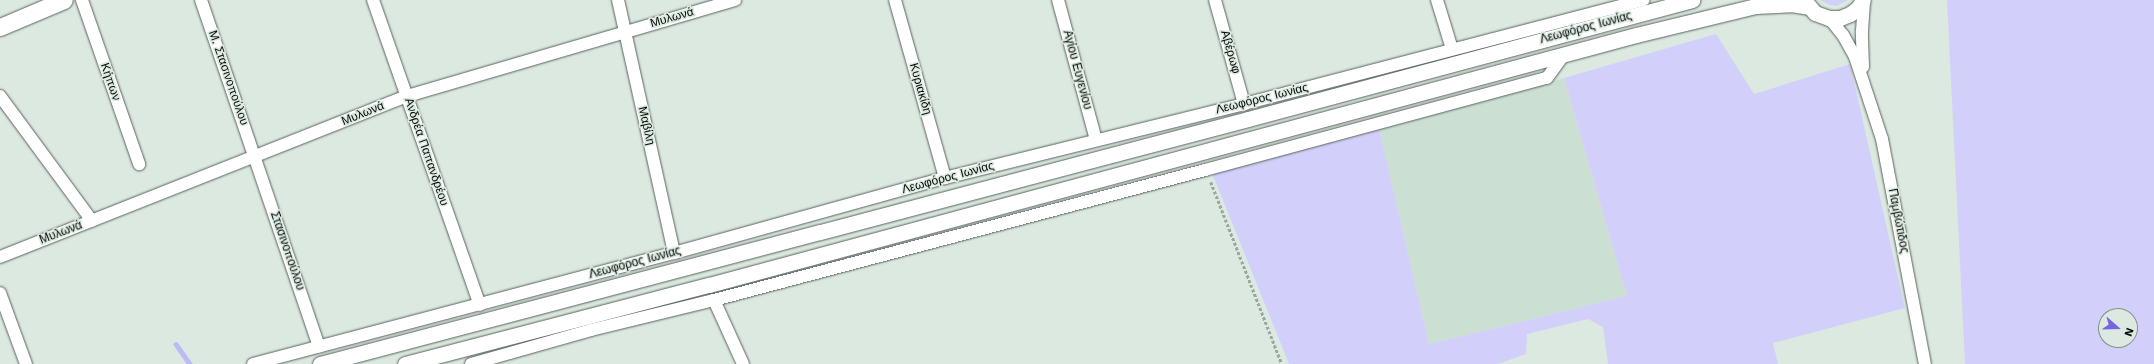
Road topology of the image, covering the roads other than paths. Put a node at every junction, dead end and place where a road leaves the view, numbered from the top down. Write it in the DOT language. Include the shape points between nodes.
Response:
graph roads {
  1 [pos="63,0"];
  2 [pos="82,0"];
  3 [pos="201,0"];
  4 [pos="373,0"];
  5 [pos="618,0"];
  6 [pos="735,0"];
  7 [pos="895,0"];
  8 [pos="1058,0"];
  9 [pos="1215,0"];
  10 [pos="1437,0"];
  11 [pos="1644,0"];
  12 [pos="1692,0"];
  13 [pos="1863,0"];
  14 [pos="1622,3"];
  15 [pos="1806,4"];
  16 [pos="1829,18"];
  17 [pos="0,26"];
  18 [pos="624,31"];
  19 [pos="1452,48"];
  20 [pos="1564,55"];
  21 [pos="1864,80"];
  22 [pos="0,96"];
  23 [pos="407,96"];
  24 [pos="1244,104"];
  25 [pos="1096,140"];
  26 [pos="255,157"];
  27 [pos="139,164"];
  28 [pos="945,178"];
  29 [pos="92,221"];
  30 [pos="674,253"];
  31 [pos="0,257"];
  32 [pos="0,293"];
  33 [pos="714,300"];
  34 [pos="480,305"];
  35 [pos="319,346"];
  36 [pos="26,364"];
  37 [pos="253,364"];
  38 [pos="320,364"];
  39 [pos="405,364"];
  40 [pos="471,364"];
  41 [pos="744,364"];
  42 [pos="1925,364"];
  1 -- 17 [label="main road"];
  2 -- 27 [label="street, Κήπων"];
  3 -- 26 [label="street, Μ. Στασινοπούλου"];
  4 -- 23 [label="street, Ανδρέα Παπανδρέου"];
  5 -- 18 [label="street, Μαβίλη"];
  6 -- 18 [label="street, Μυλωνά"];
  7 -- 28 [label="street, Κυριακίδη"];
  8 -- 25 [label="street, Αγίου Ευγενίου"];
  9 -- 24 [label="street, Αβέρωφ"];
  10 -- 19 [label="street"];
  11 -- 14 [label="street, Λεωφόρος Ιωνίας"];
  12 -- 38 [label="street, Λεωφόρος Ιωνίας"];
  13 -- 16 [label="street" via="1850,14 1840,18"];
  13 -- 21 [label="street, Παμβώτιδος"];
  14 -- 19 [label="street, Λεωφόρος Ιωνίας"];
  15 -- 16 [label="street" via="1821,16"];
  15 -- 20 [label="street, Λεωφόρος Ιωνίας" via="1756,6"];
  16 -- 21 [label="street, Παμβώτιδος" via="1843,35"];
  18 -- 23 [label="street, Μυλωνά"];
  18 -- 30 [label="street, Μαβίλη"];
  19 -- 24 [label="street, Λεωφόρος Ιωνίας"];
  20 -- 33 [label="street, Λεωφόρος Ιωνίας" via="1547,78"];
  20 -- 39 [label="street, Λεωφόρος Ιωνίας"];
  21 -- 42 [label="street, Παμβώτιδος" via="1882,139"];
  22 -- 29 [label="street"];
  23 -- 26 [label="street, Μυλωνά"];
  23 -- 34 [label="street, Ανδρέα Παπανδρέου"];
  24 -- 25 [label="street, Λεωφόρος Ιωνίας"];
  25 -- 28 [label="street, Λεωφόρος Ιωνίας"];
  26 -- 29 [label="street, Μυλωνά"];
  26 -- 35 [label="street, Στασινοπούλου"];
  28 -- 30 [label="street, Λεωφόρος Ιωνίας"];
  29 -- 31 [label="street, Μυλωνά"];
  30 -- 34 [label="street, Λεωφόρος Ιωνίας"];
  32 -- 36 [label="street"];
  33 -- 40 [label="street, Λεωφόρος Ιωνίας" via="591,330"];
  33 -- 41 [label="street"];
  34 -- 35 [label="street, Λεωφόρος Ιωνίας"];
  35 -- 37 [label="street, Λεωφόρος Ιωνίας"];
}
